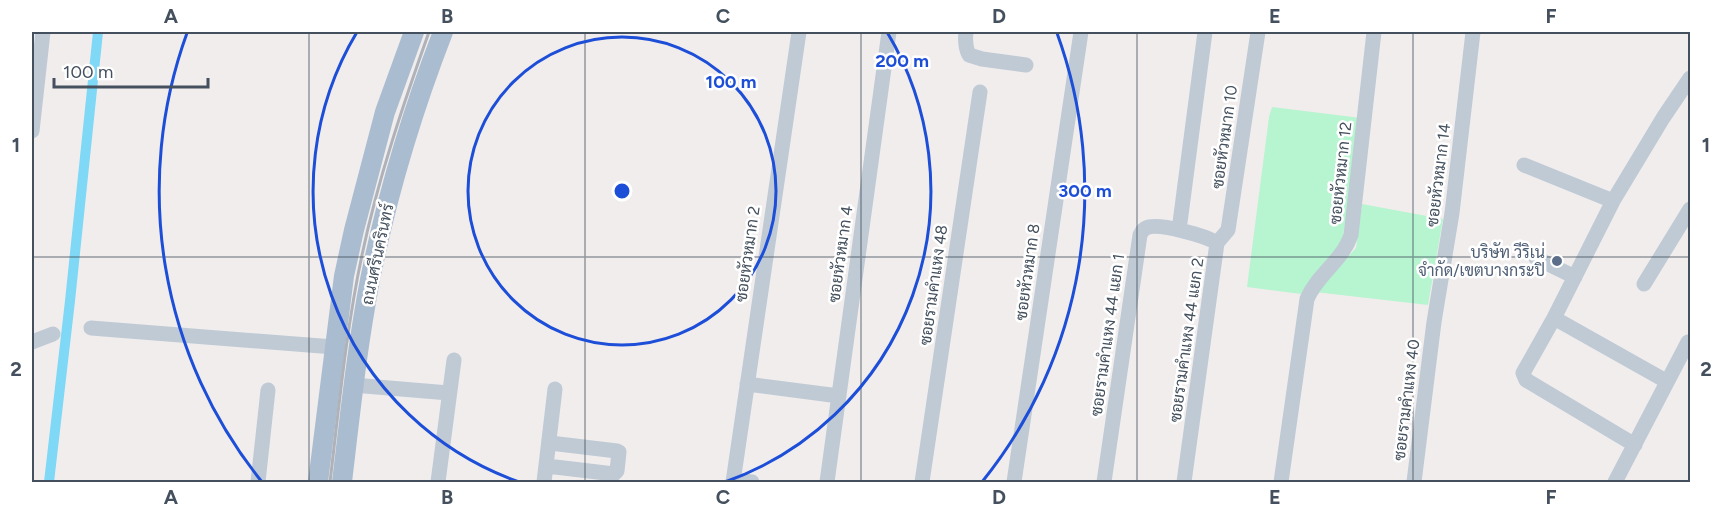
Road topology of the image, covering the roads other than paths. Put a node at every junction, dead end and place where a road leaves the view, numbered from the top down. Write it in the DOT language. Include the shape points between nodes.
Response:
graph roads {
  1 [pos="43,32"];
  2 [pos="414,32"];
  3 [pos="443,32"];
  4 [pos="799,32"];
  5 [pos="889,32"];
  6 [pos="966,32"];
  7 [pos="1081,32"];
  8 [pos="1205,32"];
  9 [pos="1258,32"];
  10 [pos="1374,32"];
  11 [pos="1473,32"];
  12 [pos="1026,65"];
  13 [pos="35,73"];
  14 [pos="1690,78"];
  15 [pos="980,92"];
  16 [pos="32,131"];
  17 [pos="1524,165"];
  18 [pos="1612,201"];
  19 [pos="1690,209"];
  20 [pos="1179,230"];
  21 [pos="1217,243"];
  22 [pos="1536,258"];
  23 [pos="344,276"];
  24 [pos="1575,277"];
  25 [pos="370,282"];
  26 [pos="1644,284"];
  27 [pos="1554,318"];
  28 [pos="1434,322"];
  29 [pos="90,327"];
  30 [pos="53,334"];
  31 [pos="32,342"];
  32 [pos="1688,342"];
  33 [pos="334,347"];
  34 [pos="454,360"];
  35 [pos="1666,381"];
  36 [pos="747,384"];
  37 [pos="353,386"];
  38 [pos="555,389"];
  39 [pos="268,390"];
  40 [pos="449,393"];
  41 [pos="839,396"];
  42 [pos="550,443"];
  43 [pos="1635,445"];
  44 [pos="546,466"];
  45 [pos="733,481"];
  46 [pos="258,483"];
  47 [pos="318,483"];
  48 [pos="342,483"];
  49 [pos="438,483"];
  50 [pos="544,483"];
  51 [pos="752,483"];
  52 [pos="827,483"];
  53 [pos="922,483"];
  54 [pos="1014,483"];
  55 [pos="1104,483"];
  56 [pos="1184,483"];
  57 [pos="1281,483"];
  58 [pos="1414,483"];
  59 [pos="1615,483"];
  1 -- 13 [label="street"];
  2 -- 23 [label="main road, ถนนศรีนครินทร์" via="386,112"];
  3 -- 25 [label="main road, ถนนศรีนครินทร์" via="396,170"];
  4 -- 36 [label="street, ซอยหัวหมาก 2"];
  5 -- 41 [label="street, ซอยหัวหมาก 4"];
  6 -- 12 [label="street" via="969,55"];
  7 -- 54 [label="street, ซอยหัวหมาก 8"];
  8 -- 20 [label="street, ซอยหัวหมาก 10"];
  9 -- 21 [label="street, ซอยหัวหมาก 10" via="1228,230"];
  10 -- 57 [label="street, ซอยหัวหมาก 12" via="1351,235 1307,299"];
  11 -- 28 [label="street, ซอยหัวหมาก 14" via="1452,213"];
  13 -- 16 [label="street"];
  14 -- 18 [label="street"];
  15 -- 53 [label="street, ซอยรามคำแหง 48"];
  17 -- 18 [label="street"];
  18 -- 24 [label="street"];
  19 -- 26 [label="street"];
  20 -- 21 [label="street, ซอยรามคำแหง 44 แยก 2"];
  20 -- 55 [label="street, ซอยรามคำแหง 44 แยก 1" via="1151,227 1140,235"];
  21 -- 56 [label="street, ซอยรามคำแหง 44 แยก 2"];
  22 -- 24 [label="street"];
  23 -- 25 [label="main road"];
  23 -- 33 [label="main road, ถนนศรีนครินทร์"];
  24 -- 27 [label="street"];
  25 -- 37 [label="main road, ถนนศรีนครินทร์"];
  27 -- 35 [label="street"];
  27 -- 43 [label="street" via="1523,373 1526,380"];
  28 -- 58 [label="street, ซอยรามคำแหง 40"];
  29 -- 33 [label="street"];
  30 -- 31 [label="street"];
  32 -- 35 [label="street"];
  33 -- 47 [label="main road, ถนนศรีนครินทร์"];
  34 -- 40 [label="street"];
  35 -- 43 [label="street"];
  36 -- 41 [label="street"];
  36 -- 45 [label="street, ซอยหัวหมาก 2"];
  37 -- 40 [label="street"];
  37 -- 48 [label="main road, ถนนศรีนครินทร์"];
  38 -- 42 [label="street"];
  39 -- 46 [label="street"];
  40 -- 49 [label="street"];
  41 -- 52 [label="street, ซอยหัวหมาก 4"];
  42 -- 44 [label="street"];
  42 -- 44 [label="street" via="617,451 617,471 614,474"];
  43 -- 59 [label="street"];
  44 -- 50 [label="street"];
  45 -- 51 [label="street"];
}
